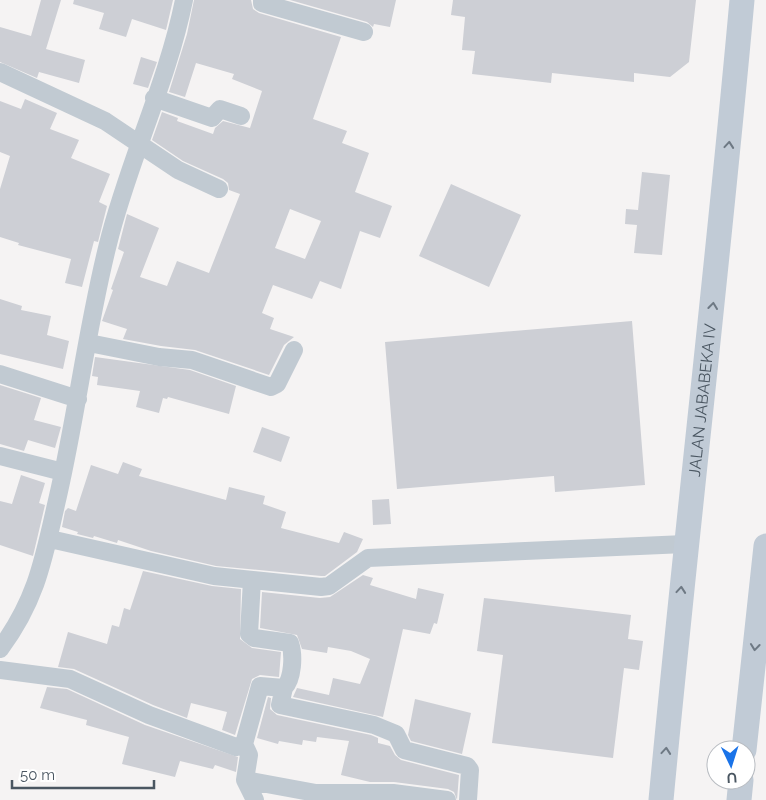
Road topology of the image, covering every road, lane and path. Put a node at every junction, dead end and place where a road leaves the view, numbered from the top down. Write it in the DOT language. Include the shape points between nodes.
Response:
graph roads {
  1 [pos="184,0"];
  2 [pos="262,0"];
  3 [pos="742,0"];
  4 [pos="364,32"];
  5 [pos="0,72"];
  6 [pos="154,98"];
  7 [pos="241,116"];
  8 [pos="138,146"];
  9 [pos="219,190"];
  10 [pos="88,343"];
  11 [pos="294,350"];
  12 [pos="0,374"];
  13 [pos="78,399"];
  14 [pos="0,456"];
  15 [pos="63,472"];
  16 [pos="50,539"];
  17 [pos="685,544"];
  18 [pos="766,546"];
  19 [pos="252,580"];
  20 [pos="0,649"];
  21 [pos="0,670"];
  22 [pos="284,688"];
  23 [pos="745,740"];
  24 [pos="244,744"];
  25 [pos="245,780"];
  26 [pos="255,800"];
  27 [pos="447,800"];
  28 [pos="468,800"];
  29 [pos="661,800"];
  1 -- 6 [label="street"];
  2 -- 4 [label="street" via="262,3"];
  17 -- 3 [label="street, JALAN JABABEKA IV, one-way" via="718,265"];
  5 -- 8 [label="street" via="105,121"];
  6 -- 7 [label="street" via="212,118 220,108"];
  6 -- 8 [label="street"];
  8 -- 9 [label="street"];
  8 -- 10 [label="street" via="122,188 107,247"];
  10 -- 11 [label="street" via="192,360 271,387 278,384"];
  10 -- 13 [label="street"];
  12 -- 13 [label="street"];
  13 -- 15 [label="street"];
  14 -- 15 [label="street"];
  15 -- 16 [label="street"];
  16 -- 19 [label="street" via="214,576"];
  16 -- 20 [label="street" via="25,612"];
  17 -- 19 [label="street" via="368,558 326,587"];
  29 -- 17 [label="street, JALAN JABABEKA IV, one-way"];
  18 -- 23 [label="street, one-way"];
  19 -- 22 [label="street" via="249,634 254,638 290,643 292,649 289,681"];
  21 -- 24 [label="street" via="70,679 150,715 236,748"];
  22 -- 24 [label="street" via="260,686"];
  22 -- 28 [label="street" via="280,705 374,725 396,734 404,750 467,766 470,770"];
  24 -- 25 [label="street" via="249,755"];
  25 -- 26 [label="street"];
  25 -- 27 [label="street" via="316,793 393,793"];
}
